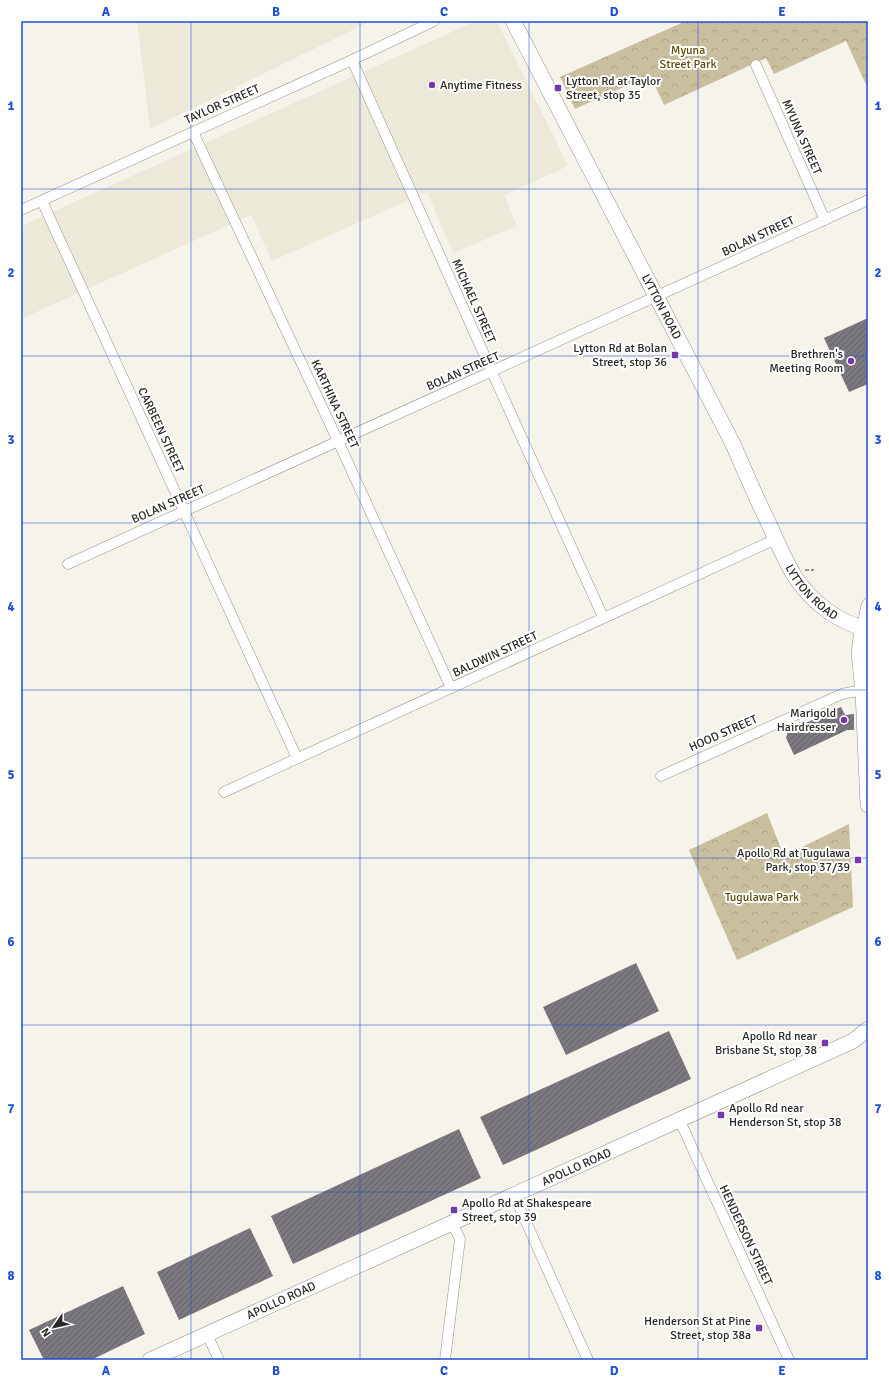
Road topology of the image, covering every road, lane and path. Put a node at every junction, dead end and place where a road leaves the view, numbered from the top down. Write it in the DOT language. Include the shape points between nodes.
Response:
graph roads {
  1 [pos="434,21"];
  2 [pos="512,21"];
  3 [pos="352,60"];
  4 [pos="756,65"];
  5 [pos="192,132"];
  6 [pos="868,200"];
  7 [pos="42,201"];
  8 [pos="21,210"];
  9 [pos="825,220"];
  10 [pos="656,297"];
  11 [pos="492,372"];
  12 [pos="338,441"];
  13 [pos="184,511"];
  14 [pos="776,539"];
  15 [pos="68,564"];
  16 [pos="868,603"];
  17 [pos="603,617"];
  18 [pos="865,629"];
  19 [pos="451,688"];
  20 [pos="863,691"];
  21 [pos="297,758"];
  22 [pos="661,776"];
  23 [pos="224,792"];
  24 [pos="868,806"];
  25 [pos="868,1031"];
  26 [pos="680,1121"];
  27 [pos="514,1195"];
  28 [pos="452,1223"];
  29 [pos="207,1334"];
  30 [pos="150,1360"];
  31 [pos="219,1360"];
  32 [pos="445,1360"];
  33 [pos="588,1360"];
  34 [pos="789,1360"];
  1 -- 3 [label="street, TAYLOR STREET"];
  2 -- 10 [label="street, LYTTON ROAD"];
  3 -- 5 [label="street, TAYLOR STREET"];
  3 -- 11 [label="street, MICHAEL STREET"];
  4 -- 9 [label="street, MYUNA STREET"];
  5 -- 7 [label="street, TAYLOR STREET"];
  5 -- 12 [label="street, KARTHINA STREET"];
  6 -- 9 [label="street, BOLAN STREET"];
  7 -- 8 [label="street, TAYLOR STREET"];
  7 -- 13 [label="street, CARBEEN STREET"];
  9 -- 10 [label="street, BOLAN STREET"];
  10 -- 11 [label="street, BOLAN STREET"];
  10 -- 14 [label="street, LYTTON ROAD" via="733,444"];
  11 -- 12 [label="street, BOLAN STREET"];
  11 -- 17 [label="street, MICHAEL STREET"];
  12 -- 13 [label="street, BOLAN STREET"];
  12 -- 19 [label="street, KARTHINA STREET"];
  13 -- 15 [label="street, BOLAN STREET"];
  13 -- 21 [label="street, CARBEEN STREET"];
  14 -- 17 [label="street, BALDWIN STREET"];
  14 -- 18 [label="street, LYTTON ROAD" via="795,576 814,599 833,615"];
  16 -- 18 [label="street"];
  17 -- 19 [label="street, BALDWIN STREET"];
  18 -- 20 [label="street" via="859,654"];
  19 -- 21 [label="street, BALDWIN STREET"];
  20 -- 22 [label="street, HOOD STREET" via="842,694"];
  20 -- 24 [label="street"];
  21 -- 23 [label="street, BALDWIN STREET"];
  25 -- 26 [label="street, APOLLO ROAD" via="853,1041"];
  26 -- 27 [label="street, APOLLO ROAD"];
  26 -- 34 [label="street, HENDERSON STREET"];
  27 -- 28 [label="street, APOLLO ROAD"];
  27 -- 33 [label="street"];
  28 -- 29 [label="street, APOLLO ROAD"];
  28 -- 32 [label="street" via="460,1239"];
  29 -- 30 [label="street, APOLLO ROAD"];
  29 -- 31 [label="street"];
}
